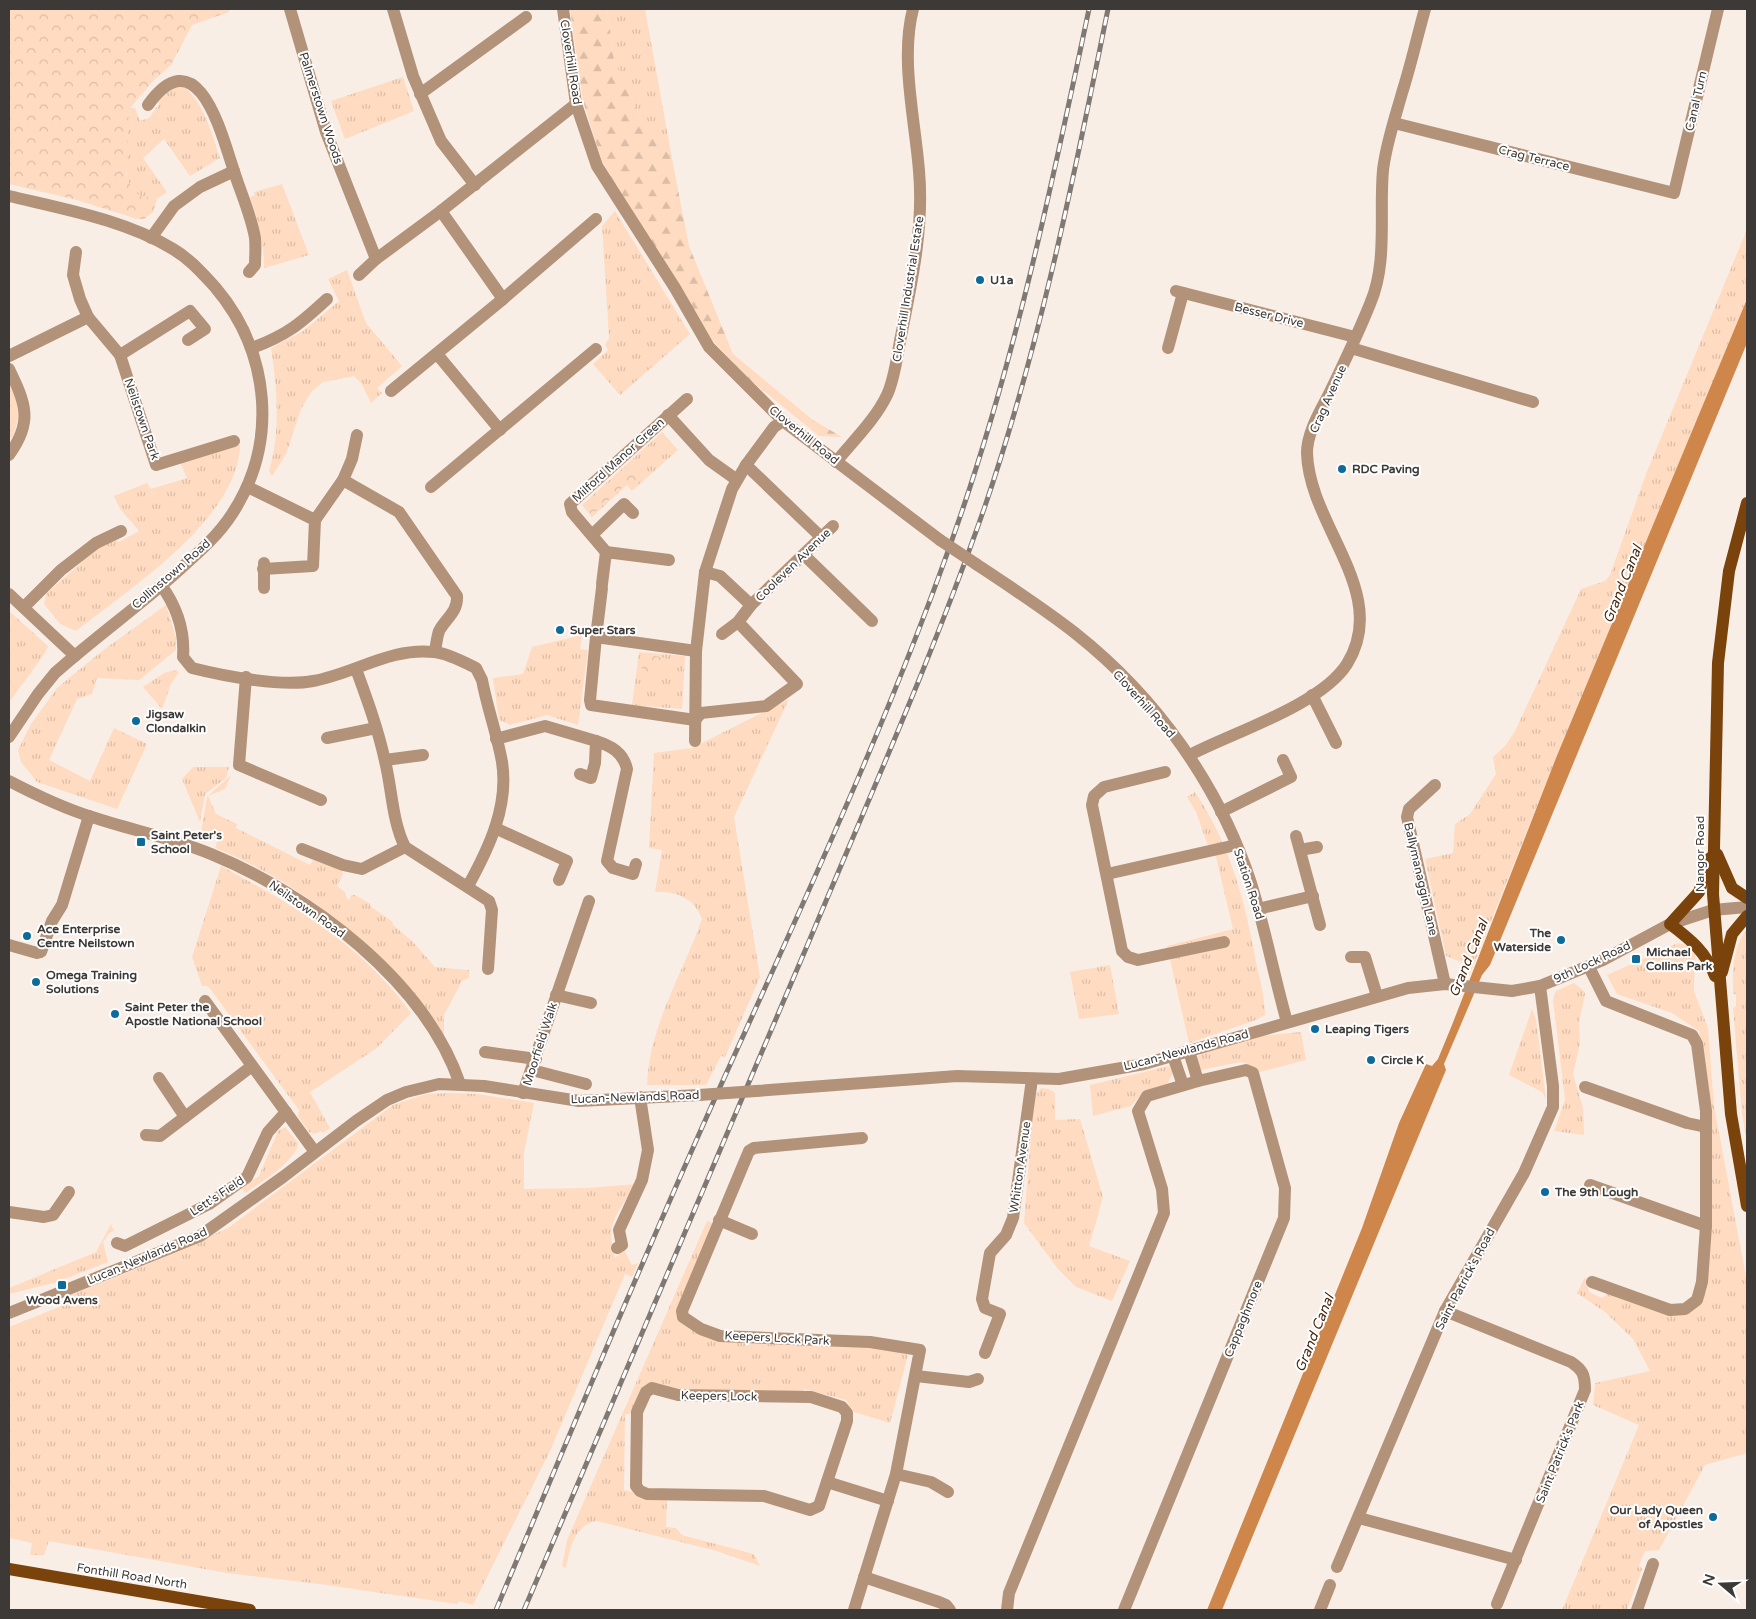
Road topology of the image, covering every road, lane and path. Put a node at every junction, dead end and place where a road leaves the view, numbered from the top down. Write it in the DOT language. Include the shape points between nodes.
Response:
graph roads {
  1 [pos="394,9"];
  2 [pos="563,9"];
  3 [pos="913,9"];
  4 [pos="1425,9"];
  5 [pos="1718,9"];
  6 [pos="293,10"];
  7 [pos="526,17"];
  8 [pos="420,94"];
  9 [pos="576,104"];
  10 [pos="148,105"];
  11 [pos="1394,123"];
  12 [pos="234,171"];
  13 [pos="475,185"];
  14 [pos="1674,193"];
  15 [pos="9,196"];
  16 [pos="441,211"];
  17 [pos="596,219"];
  18 [pos="152,238"];
  19 [pos="76,252"];
  20 [pos="376,259"];
  21 [pos="249,272"];
  22 [pos="359,275"];
  23 [pos="327,299"];
  24 [pos="503,299"];
  25 [pos="88,317"];
  26 [pos="188,340"];
  27 [pos="1353,343"];
  28 [pos="252,348"];
  29 [pos="1168,348"];
  30 [pos="596,350"];
  31 [pos="437,354"];
  32 [pos="120,355"];
  33 [pos="9,356"];
  34 [pos="9,369"];
  35 [pos="391,391"];
  36 [pos="687,399"];
  37 [pos="1533,402"];
  38 [pos="668,415"];
  39 [pos="783,421"];
  40 [pos="500,430"];
  41 [pos="357,435"];
  42 [pos="234,441"];
  43 [pos="9,456"];
  44 [pos="836,462"];
  45 [pos="746,465"];
  46 [pos="344,480"];
  47 [pos="737,480"];
  48 [pos="248,487"];
  49 [pos="431,487"];
  50 [pos="1747,503"];
  51 [pos="633,513"];
  52 [pos="315,520"];
  53 [pos="833,526"];
  54 [pos="121,531"];
  55 [pos="592,535"];
  56 [pos="821,537"];
  57 [pos="606,552"];
  58 [pos="804,555"];
  59 [pos="669,560"];
  60 [pos="705,572"];
  61 [pos="161,586"];
  62 [pos="264,588"];
  63 [pos="9,594"];
  64 [pos="751,605"];
  65 [pos="24,607"];
  66 [pos="872,621"];
  67 [pos="738,622"];
  68 [pos="722,634"];
  69 [pos="596,637"];
  70 [pos="696,651"];
  71 [pos="435,652"];
  72 [pos="75,656"];
  73 [pos="356,669"];
  74 [pos="246,677"];
  75 [pos="1312,695"];
  76 [pos="695,720"];
  77 [pos="376,728"];
  78 [pos="9,736"];
  79 [pos="327,738"];
  80 [pos="496,739"];
  81 [pos="596,741"];
  82 [pos="695,741"];
  83 [pos="1336,743"];
  84 [pos="423,755"];
  85 [pos="1190,755"];
  86 [pos="385,760"];
  87 [pos="1283,760"];
  88 [pos="1165,772"];
  89 [pos="580,774"];
  90 [pos="9,781"];
  91 [pos="1435,785"];
  92 [pos="321,800"];
  93 [pos="1221,812"];
  94 [pos="89,816"];
  95 [pos="495,828"];
  96 [pos="1296,836"];
  97 [pos="1236,845"];
  98 [pos="1317,846"];
  99 [pos="405,847"];
  100 [pos="1714,847"];
  101 [pos="302,849"];
  102 [pos="1300,850"];
  103 [pos="636,864"];
  104 [pos="1107,874"];
  105 [pos="559,880"];
  106 [pos="468,886"];
  107 [pos="1313,896"];
  108 [pos="1747,898"];
  109 [pos="589,901"];
  110 [pos="1747,907"];
  111 [pos="1258,909"];
  112 [pos="1714,910"];
  113 [pos="1747,916"];
  114 [pos="1670,924"];
  115 [pos="1320,926"];
  116 [pos="1224,942"];
  117 [pos="9,945"];
  118 [pos="1351,957"];
  119 [pos="1589,967"];
  120 [pos="488,969"];
  121 [pos="1445,984"];
  122 [pos="1540,986"];
  123 [pos="1719,986"];
  124 [pos="556,995"];
  125 [pos="1377,996"];
  126 [pos="204,1001"];
  127 [pos="591,1003"];
  128 [pos="1287,1022"];
  129 [pos="1189,1051"];
  130 [pos="485,1052"];
  131 [pos="1173,1056"];
  132 [pos="534,1064"];
  133 [pos="252,1066"];
  134 [pos="159,1078"];
  135 [pos="1032,1079"];
  136 [pos="1198,1081"];
  137 [pos="460,1084"];
  138 [pos="586,1084"];
  139 [pos="1183,1085"];
  140 [pos="1585,1087"];
  141 [pos="523,1093"];
  142 [pos="640,1097"];
  143 [pos="286,1112"];
  144 [pos="186,1117"];
  145 [pos="1706,1127"];
  146 [pos="146,1135"];
  147 [pos="862,1138"];
  148 [pos="315,1152"];
  149 [pos="1590,1185"];
  150 [pos="69,1192"];
  151 [pos="1747,1206"];
  152 [pos="9,1212"];
  153 [pos="719,1220"];
  154 [pos="1706,1226"];
  155 [pos="752,1234"];
  156 [pos="117,1244"];
  157 [pos="617,1248"];
  158 [pos="1592,1282"];
  159 [pos="1445,1311"];
  160 [pos="9,1313"];
  161 [pos="985,1353"];
  162 [pos="916,1376"];
  163 [pos="978,1379"];
  164 [pos="896,1474"];
  165 [pos="827,1482"];
  166 [pos="948,1492"];
  167 [pos="888,1501"];
  168 [pos="1359,1518"];
  169 [pos="1516,1560"];
  170 [pos="1653,1564"];
  171 [pos="1337,1567"];
  172 [pos="9,1569"];
  173 [pos="864,1578"];
  174 [pos="1330,1585"];
  175 [pos="1497,1604"];
  176 [pos="250,1610"];
  177 [pos="854,1610"];
  178 [pos="950,1610"];
  179 [pos="1008,1610"];
  180 [pos="1124,1610"];
  181 [pos="1320,1610"];
  182 [pos="1637,1610"];
  1 -- 8 [label="street"];
  2 -- 9 [label="street, Cloverhill Road"];
  3 -- 44 [label="street, Cloverhill Industrial Estate" via="908,34 909,86 919,170 920,230 896,363 887,395"];
  4 -- 11 [label="street, Crag Avenue"];
  5 -- 14 [label="street, Canal Turn"];
  6 -- 20 [label="street, Palmerstown Woods" via="326,132"];
  7 -- 8 [label="street"];
  8 -- 13 [label="street" via="441,141"];
  9 -- 13 [label="street"];
  9 -- 39 [label="street, Cloverhill Road" via="597,166 709,347"];
  10 -- 12 [label="street" via="158,92 172,83 183,81 194,85 205,95 218,121"];
  11 -- 14 [label="street, Crag Terrace"];
  11 -- 27 [label="street, Crag Avenue" via="1383,171 1380,263 1375,289"];
  12 -- 18 [label="street" via="200,187 174,206"];
  12 -- 21 [label="street" via="255,239 255,265"];
  13 -- 16 [label="street"];
  15 -- 18 [label="street, Collinstown Road" via="109,222"];
  16 -- 20 [label="street"];
  16 -- 24 [label="street"];
  17 -- 24 [label="street"];
  18 -- 28 [label="street, Collinstown Road" via="198,268 240,323"];
  19 -- 25 [label="street, Neilstown Park" via="73,275"];
  20 -- 22 [label="street"];
  23 -- 28 [label="street" via="281,337"];
  24 -- 31 [label="street"];
  25 -- 32 [label="street, Neilstown Park"];
  25 -- 33 [label="street"];
  26 -- 32 [label="street" via="205,329 190,311"];
  27 -- 29 [label="street, Besser Drive" via="1180,292"];
  27 -- 37 [label="street, Besser Drive"];
  27 -- 75 [label="street, Crag Avenue" via="1314,426 1307,450 1317,503 1357,588 1361,618 1357,642 1347,663 1335,680"];
  28 -- 48 [label="street, Collinstown Road" via="262,403 259,456"];
  30 -- 40 [label="street"];
  31 -- 35 [label="street"];
  31 -- 40 [label="street"];
  32 -- 42 [label="street, Neilstown Park" via="156,465"];
  34 -- 43 [label="street" via="26,412 20,440"];
  36 -- 38 [label="street, Milford Manor Green"];
  38 -- 47 [label="street, Milford Manor Green" via="709,460"];
  38 -- 55 [label="street, Milford Manor Green" via="570,504 572,512"];
  39 -- 44 [label="street, Cloverhill Road"];
  39 -- 45 [label="street" via="774,427"];
  40 -- 49 [label="street"];
  41 -- 46 [label="street"];
  44 -- 85 [label="street, Cloverhill Road, bridge" via="940,540 1076,634 1132,686"];
  45 -- 47 [label="street"];
  45 -- 56 [label="street"];
  46 -- 52 [label="street"];
  46 -- 71 [label="street" via="399,512 457,596 455,608 439,632"];
  47 -- 60 [label="street"];
  48 -- 52 [label="street"];
  48 -- 61 [label="street, Collinstown Road" via="214,537"];
  50 -- 100 [label="main road, Nangor Road" via="1729,571 1719,645"];
  51 -- 55 [label="street" via="624,504"];
  52 -- 62 [label="street" via="312,566 264,566"];
  53 -- 56 [label="street, Cooleven Avenue"];
  54 -- 65 [label="street" via="96,543 61,570"];
  55 -- 57 [label="street, Milford Manor Green"];
  56 -- 58 [label="street, Cooleven Avenue"];
  57 -- 59 [label="street"];
  57 -- 69 [label="street"];
  58 -- 64 [label="street, Cooleven Avenue"];
  58 -- 66 [label="street"];
  60 -- 64 [label="street, Cooleven Avenue" via="720,576"];
  60 -- 70 [label="street"];
  61 -- 72 [label="street, Collinstown Road"];
  61 -- 74 [label="street" via="174,605 184,637 183,657 187,663 192,668"];
  63 -- 65 [label="street"];
  64 -- 67 [label="street"];
  65 -- 72 [label="street"];
  67 -- 68 [label="street"];
  67 -- 76 [label="street" via="797,684 766,706 701,713"];
  69 -- 70 [label="street"];
  69 -- 76 [label="street" via="591,705"];
  70 -- 76 [label="street"];
  71 -- 73 [label="street" via="408,652 384,657"];
  71 -- 80 [label="street" via="476,668 482,680"];
  72 -- 78 [label="street, Collinstown Road" via="38,694"];
  73 -- 74 [label="street" via="311,682 278,682"];
  73 -- 77 [label="street"];
  74 -- 92 [label="street" via="239,766"];
  75 -- 83 [label="street"];
  75 -- 85 [label="street, Crag Avenue"];
  76 -- 82 [label="street"];
  77 -- 79 [label="street"];
  77 -- 86 [label="street"];
  80 -- 81 [label="street" via="545,726"];
  80 -- 95 [label="street" via="502,762 503,786 501,810"];
  81 -- 89 [label="street" via="596,763 590,778"];
  81 -- 103 [label="street" via="615,749 626,768 607,861 613,868 633,874"];
  84 -- 86 [label="street"];
  85 -- 93 [label="street, Station Road"];
  86 -- 99 [label="street" via="399,834"];
  87 -- 93 [label="street" via="1291,777"];
  88 -- 104 [label="street" via="1104,787 1094,796 1092,805"];
  90 -- 94 [label="street, Neilstown Road"];
  91 -- 121 [label="street, Ballymanaggin Lane" via="1409,809 1407,817"];
  93 -- 97 [label="street, Station Road"];
  94 -- 117 [label="street" via="62,905 52,921 41,952"];
  94 -- 137 [label="street, Neilstown Road" via="210,853 280,888 326,920 395,980 440,1041"];
  95 -- 105 [label="street" via="567,861"];
  95 -- 106 [label="street"];
  96 -- 102 [label="street"];
  97 -- 104 [label="street"];
  97 -- 111 [label="street, Station Road"];
  98 -- 102 [label="street"];
  99 -- 101 [label="street" via="362,869"];
  99 -- 106 [label="street"];
  100 -- 108 [label="main road" via="1732,888"];
  100 -- 112 [label="main road, Nangor Road"];
  100 -- 114 [label="main road" via="1699,892"];
  102 -- 107 [label="street"];
  104 -- 116 [label="street" via="1122,951 1128,957 1138,960"];
  106 -- 120 [label="street" via="489,901 492,910"];
  107 -- 111 [label="street"];
  107 -- 115 [label="street"];
  109 -- 124 [label="street, Moorfield Walk"];
  110 -- 112 [label="street, 9th Lock Road"];
  111 -- 128 [label="street, Station Road"];
  112 -- 114 [label="street, 9th Lock Road"];
  112 -- 123 [label="main road, Nangor Road"];
  113 -- 123 [label="main road" via="1732,934"];
  114 -- 119 [label="street, 9th Lock Road"];
  114 -- 123 [label="main road" via="1697,944 1710,963"];
  118 -- 125 [label="street" via="1365,957"];
  119 -- 122 [label="street, 9th Lock Road"];
  119 -- 145 [label="street" via="1606,1001 1692,1035 1697,1044"];
  121 -- 122 [label="street, 9th Lock Road" via="1512,991"];
  121 -- 125 [label="street, 9th Lock Road"];
  122 -- 159 [label="street, Saint Patrick's Road" via="1553,1107 1524,1172"];
  123 -- 151 [label="main road, Nangor Road" via="1731,1114"];
  124 -- 127 [label="street, Moorfield Walk"];
  124 -- 132 [label="street, Moorfield Walk"];
  125 -- 128 [label="street, 9th Lock Road"];
  126 -- 133 [label="street"];
  128 -- 129 [label="street, Lucan-Newlands Road"];
  129 -- 131 [label="street, Lucan-Newlands Road"];
  129 -- 136 [label="street"];
  130 -- 132 [label="street"];
  131 -- 135 [label="street, Lucan-Newlands Road" via="1059,1079"];
  131 -- 139 [label="street"];
  132 -- 138 [label="street"];
  132 -- 141 [label="street, Moorfield Walk"];
  133 -- 143 [label="street"];
  133 -- 144 [label="street"];
  134 -- 144 [label="street"];
  135 -- 142 [label="street, Lucan-Newlands Road, bridge" via="958,1076"];
  135 -- 161 [label="street, Whitton Avenue" via="1013,1218 1006,1235 990,1253 982,1299 985,1308 1000,1314"];
  136 -- 139 [label="street, Cappaghmore"];
  136 -- 180 [label="street, Cappaghmore" via="1239,1071 1252,1073 1285,1188 1284,1218"];
  137 -- 141 [label="street, Lucan-Newlands Road"];
  137 -- 148 [label="street, Lucan-Newlands Road" via="439,1084 399,1094"];
  139 -- 179 [label="street, Cappaghmore" via="1147,1096 1138,1111 1162,1189 1164,1214 1009,1594"];
  140 -- 145 [label="street"];
  141 -- 142 [label="street, Lucan-Newlands Road" via="579,1101"];
  142 -- 157 [label="street" via="648,1150 642,1180 619,1230 622,1245"];
  143 -- 148 [label="street"];
  143 -- 156 [label="street, Lett's Field" via="268,1132 247,1177 195,1212 125,1246"];
  144 -- 146 [label="street" via="160,1136"];
  145 -- 154 [label="street"];
  147 -- 153 [label="street, Keepers Lock Park" via="754,1148 749,1151"];
  148 -- 160 [label="street, Lucan-Newlands Road" via="200,1236"];
  149 -- 154 [label="street"];
  150 -- 152 [label="street" via="53,1215 44,1217"];
  153 -- 155 [label="street"];
  153 -- 162 [label="street, Keepers Lock Park" via="682,1310 687,1322 720,1336 870,1342 920,1350"];
  154 -- 158 [label="street" via="1702,1282 1697,1300 1685,1309 1670,1310"];
  159 -- 168 [label="street, Saint Patrick's Road"];
  159 -- 169 [label="street, Saint Patrick's Park" via="1571,1362 1582,1369 1585,1377 1585,1390"];
  162 -- 163 [label="street" via="969,1382"];
  162 -- 164 [label="street"];
  164 -- 166 [label="street" via="931,1482"];
  164 -- 167 [label="street"];
  165 -- 165 [label="street, Keepers Lock" via="848,1417 842,1407 811,1397 678,1395 652,1388 641,1402 636,1486 640,1491 647,1494 764,1496 815,1510"];
  165 -- 167 [label="street"];
  167 -- 173 [label="street"];
  168 -- 169 [label="street"];
  168 -- 171 [label="street, Saint Patrick's Road"];
  169 -- 175 [label="street, Saint Patrick's Park"];
  170 -- 182 [label="street"];
  172 -- 176 [label="main road, Fonthill Road North"];
  173 -- 177 [label="street"];
  173 -- 178 [label="street" via="939,1602"];
  174 -- 181 [label="street"];
}
